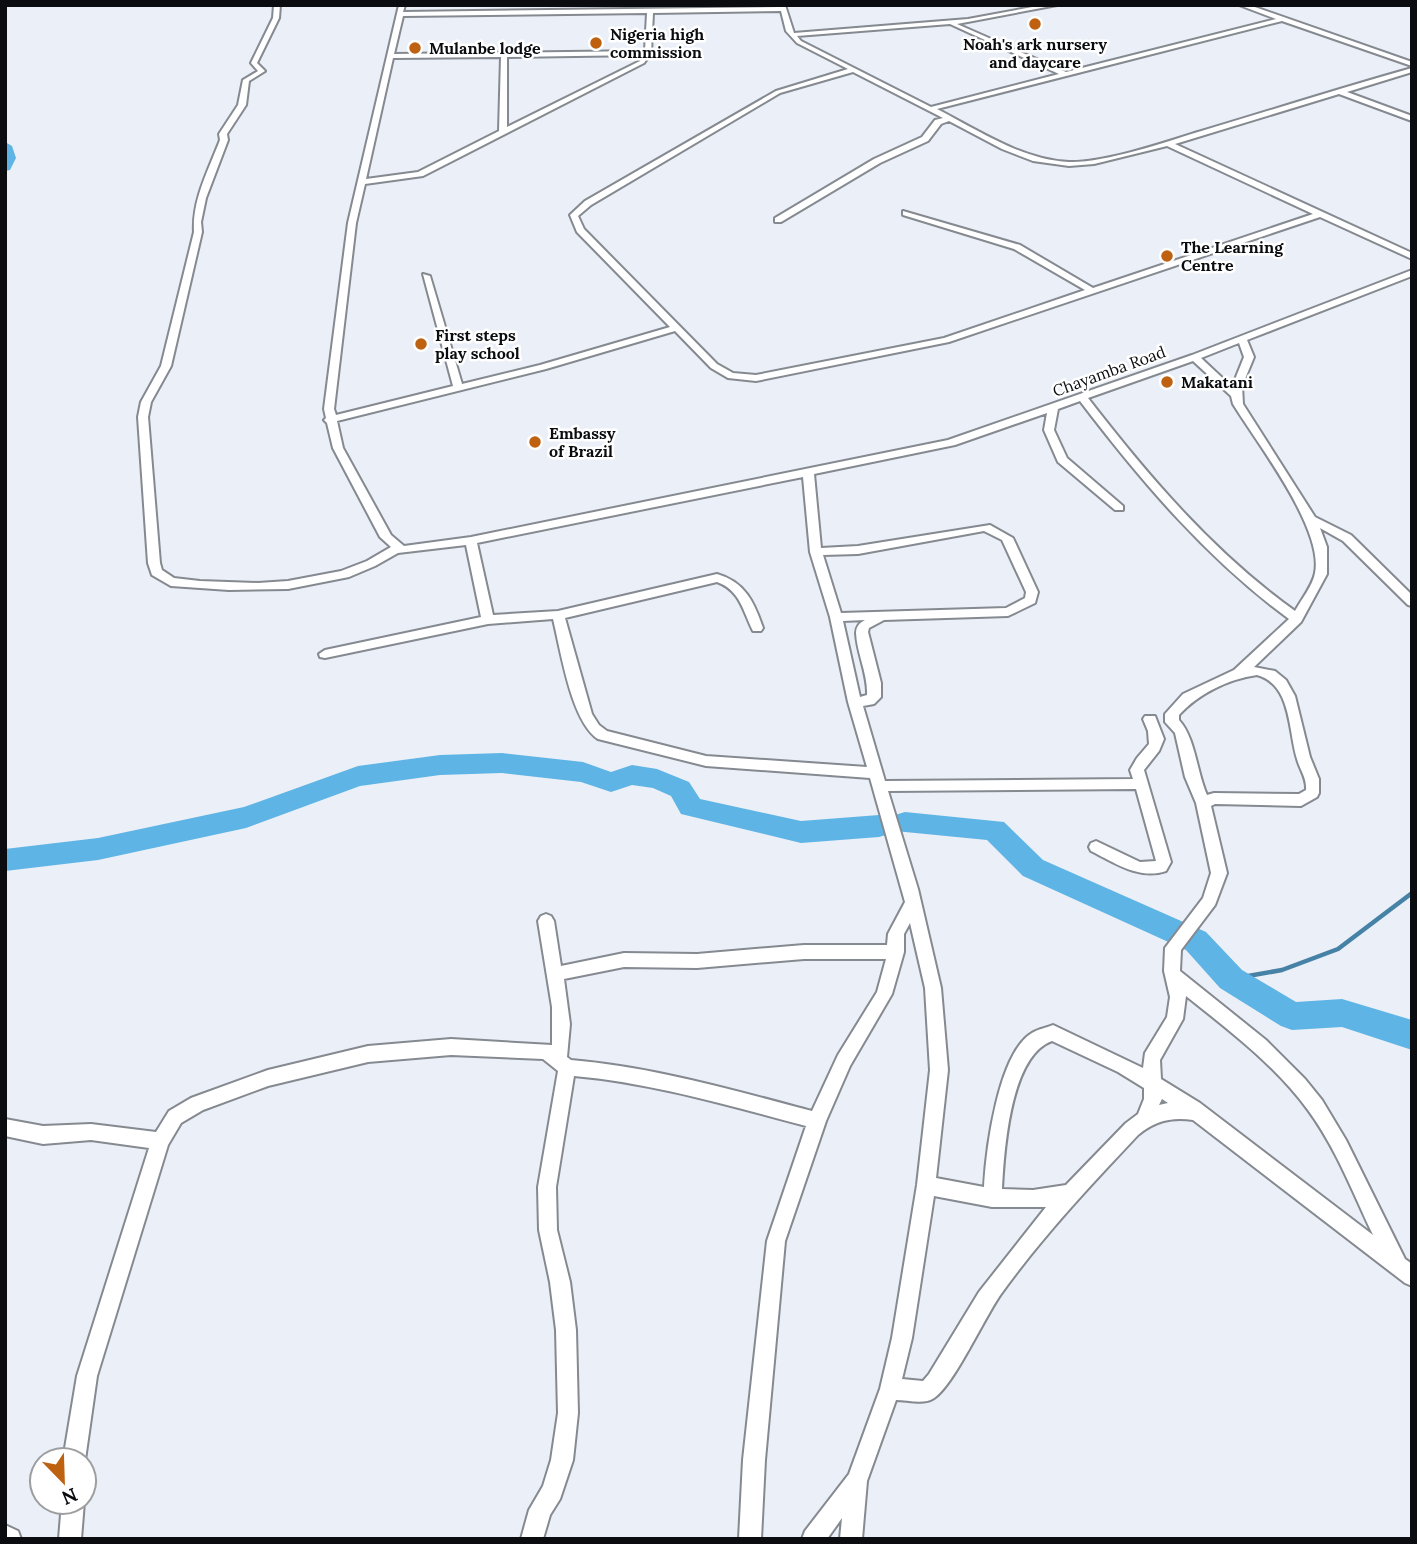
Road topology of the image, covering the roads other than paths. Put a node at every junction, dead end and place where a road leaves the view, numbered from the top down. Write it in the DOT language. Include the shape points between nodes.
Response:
graph roads {
  1 [pos="277,5"];
  2 [pos="1054,5"];
  3 [pos="1242,5"];
  4 [pos="782,7"];
  5 [pos="482,8"];
  6 [pos="401,10"];
  7 [pos="650,10"];
  8 [pos="1282,19"];
  9 [pos="950,23"];
  10 [pos="792,35"];
  11 [pos="648,53"];
  12 [pos="505,54"];
  13 [pos="390,56"];
  14 [pos="1412,64"];
  15 [pos="853,70"];
  16 [pos="1412,70"];
  17 [pos="1066,75"];
  18 [pos="1340,92"];
  19 [pos="930,109"];
  20 [pos="948,119"];
  21 [pos="1412,119"];
  22 [pos="503,133"];
  23 [pos="1168,144"];
  24 [pos="361,182"];
  25 [pos="906,213"];
  26 [pos="1321,214"];
  27 [pos="778,220"];
  28 [pos="1412,256"];
  29 [pos="1412,273"];
  30 [pos="426,276"];
  31 [pos="1093,291"];
  32 [pos="676,328"];
  33 [pos="1242,339"];
  34 [pos="1195,357"];
  35 [pos="459,389"];
  36 [pos="1234,394"];
  37 [pos="1081,396"];
  38 [pos="1053,407"];
  39 [pos="329,420"];
  40 [pos="808,473"];
  41 [pos="1119,508"];
  42 [pos="1311,519"];
  43 [pos="471,541"];
  44 [pos="396,549"];
  45 [pos="816,552"];
  46 [pos="1412,602"];
  47 [pos="558,615"];
  48 [pos="836,617"];
  49 [pos="881,618"];
  50 [pos="1297,619"];
  51 [pos="488,620"];
  52 [pos="757,628"];
  53 [pos="325,654"];
  54 [pos="1239,673"];
  55 [pos="855,702"];
  56 [pos="1150,719"];
  57 [pos="878,780"];
  58 [pos="1140,784"];
  59 [pos="1203,803"];
  60 [pos="1096,847"];
  61 [pos="913,902"];
  62 [pos="546,921"];
  63 [pos="896,952"];
  64 [pos="555,974"];
  65 [pos="1173,977"];
  66 [pos="563,1064"];
  67 [pos="1152,1083"];
  68 [pos="1198,1112"];
  69 [pos="1145,1118"];
  70 [pos="817,1121"];
  71 [pos="5,1127"];
  72 [pos="160,1141"];
  73 [pos="926,1185"];
  74 [pos="1069,1194"];
  75 [pos="992,1198"];
  76 [pos="1405,1270"];
  77 [pos="890,1389"];
  78 [pos="76,1446"];
  79 [pos="857,1481"];
  80 [pos="72,1516"];
  81 [pos="5,1536"];
  82 [pos="10,1539"];
  83 [pos="70,1539"];
  84 [pos="532,1539"];
  85 [pos="750,1539"];
  86 [pos="813,1539"];
  87 [pos="851,1539"];
  1 -- 44 [label="street" via="278,13 254,65 262,71 247,78 246,95 223,134 210,169 166,366 146,402 145,445 156,572 171,582 276,586 346,576"];
  2 -- 9 [label="street"];
  3 -- 8 [label="street"];
  4 -- 7 [label="street"];
  4 -- 10 [label="street"];
  5 -- 6 [label="street"];
  5 -- 7 [label="street"];
  6 -- 13 [label="street"];
  7 -- 11 [label="street"];
  8 -- 14 [label="street"];
  8 -- 17 [label="street"];
  9 -- 10 [label="street"];
  9 -- 17 [label="street"];
  10 -- 15 [label="street"];
  11 -- 12 [label="street"];
  11 -- 22 [label="street" via="645,60 623,73"];
  12 -- 13 [label="street"];
  12 -- 22 [label="street"];
  13 -- 24 [label="street"];
  15 -- 19 [label="street"];
  15 -- 32 [label="street" via="778,92 574,215 579,230"];
  16 -- 18 [label="street"];
  17 -- 19 [label="street"];
  18 -- 21 [label="street"];
  18 -- 23 [label="street"];
  19 -- 20 [label="street"];
  20 -- 23 [label="street" via="1021,154 1050,162 1094,162"];
  20 -- 27 [label="street" via="938,122 925,139"];
  22 -- 24 [label="street" via="421,174"];
  23 -- 26 [label="street"];
  24 -- 39 [label="street"];
  25 -- 31 [label="street" via="1017,247"];
  26 -- 28 [label="street"];
  26 -- 31 [label="street"];
  29 -- 33 [label="street, Chayamba Road"];
  30 -- 35 [label="street"];
  31 -- 32 [label="street" via="917,348 756,378 719,370"];
  32 -- 35 [label="street"];
  33 -- 34 [label="street, Chayamba Road"];
  33 -- 36 [label="street" via="1250,357"];
  34 -- 36 [label="street"];
  34 -- 37 [label="street, Chayamba Road"];
  35 -- 39 [label="street"];
  36 -- 42 [label="street"];
  37 -- 38 [label="street, Chayamba Road"];
  37 -- 50 [label="street" via="1200,533 1257,590"];
  38 -- 40 [label="street, Chayamba Road" via="951,443"];
  38 -- 41 [label="street" via="1049,430 1062,460"];
  39 -- 44 [label="street" via="338,448"];
  40 -- 43 [label="street, Chayamba Road"];
  40 -- 45 [label="street"];
  42 -- 46 [label="street" via="1347,538"];
  42 -- 50 [label="street" via="1321,547 1321,574"];
  43 -- 44 [label="street, Chayamba Road"];
  43 -- 51 [label="street"];
  45 -- 48 [label="street"];
  45 -- 49 [label="street" via="858,550 986,527 1010,542 1032,592 1031,600 1008,612"];
  47 -- 51 [label="street"];
  47 -- 52 [label="street" via="717,578 740,590"];
  47 -- 57 [label="street" via="585,715 603,734 706,761"];
  48 -- 49 [label="street"];
  48 -- 55 [label="street"];
  49 -- 55 [label="street" via="864,626 862,632 874,697"];
  50 -- 54 [label="street"];
  51 -- 53 [label="street"];
  54 -- 59 [label="street" via="1188,698 1172,714"];
  54 -- 59 [label="street" via="1265,674 1290,694 1314,787 1301,800 1214,798"];
  55 -- 57 [label="street"];
  56 -- 58 [label="street" via="1158,746 1140,763"];
  57 -- 58 [label="street"];
  57 -- 61 [label="street"];
  58 -- 60 [label="street" via="1164,855 1161,867 1144,869"];
  59 -- 65 [label="street" via="1218,881 1210,901 1174,948"];
  61 -- 63 [label="street" via="896,934"];
  61 -- 73 [label="street" via="938,1026 939,1070"];
  62 -- 64 [label="street"];
  63 -- 64 [label="street" via="625,960"];
  63 -- 70 [label="street" via="884,994 844,1061"];
  64 -- 66 [label="street" via="564,1035"];
  65 -- 67 [label="street" via="1178,997 1175,1019 1151,1059"];
  65 -- 76 [label="street" via="1285,1068 1321,1114"];
  66 -- 70 [label="street" via="616,1072"];
  66 -- 72 [label="street" via="548,1051 491,1047 355,1056 268,1078 197,1104 175,1117"];
  66 -- 84 [label="street" via="547,1187 548,1230 566,1330 568,1413 562,1460"];
  67 -- 68 [label="street"];
  67 -- 69 [label="street" via="1153,1099"];
  67 -- 75 [label="street" via="1053,1033 1034,1038 1007,1087"];
  68 -- 69 [label="street" via="1181,1109"];
  68 -- 76 [label="street"];
  69 -- 74 [label="street"];
  70 -- 85 [label="street" via="776,1241"];
  71 -- 72 [label="street" via="43,1135 91,1132"];
  72 -- 78 [label="street" via="87,1376"];
  73 -- 75 [label="street"];
  73 -- 77 [label="street"];
  74 -- 75 [label="street" via="1047,1200"];
  74 -- 77 [label="street" via="992,1289 935,1383 927,1391"];
  77 -- 79 [label="street"];
  79 -- 86 [label="street"];
  79 -- 87 [label="street"];
  80 -- 83 [label="street"];
  81 -- 82 [label="street"];
}
